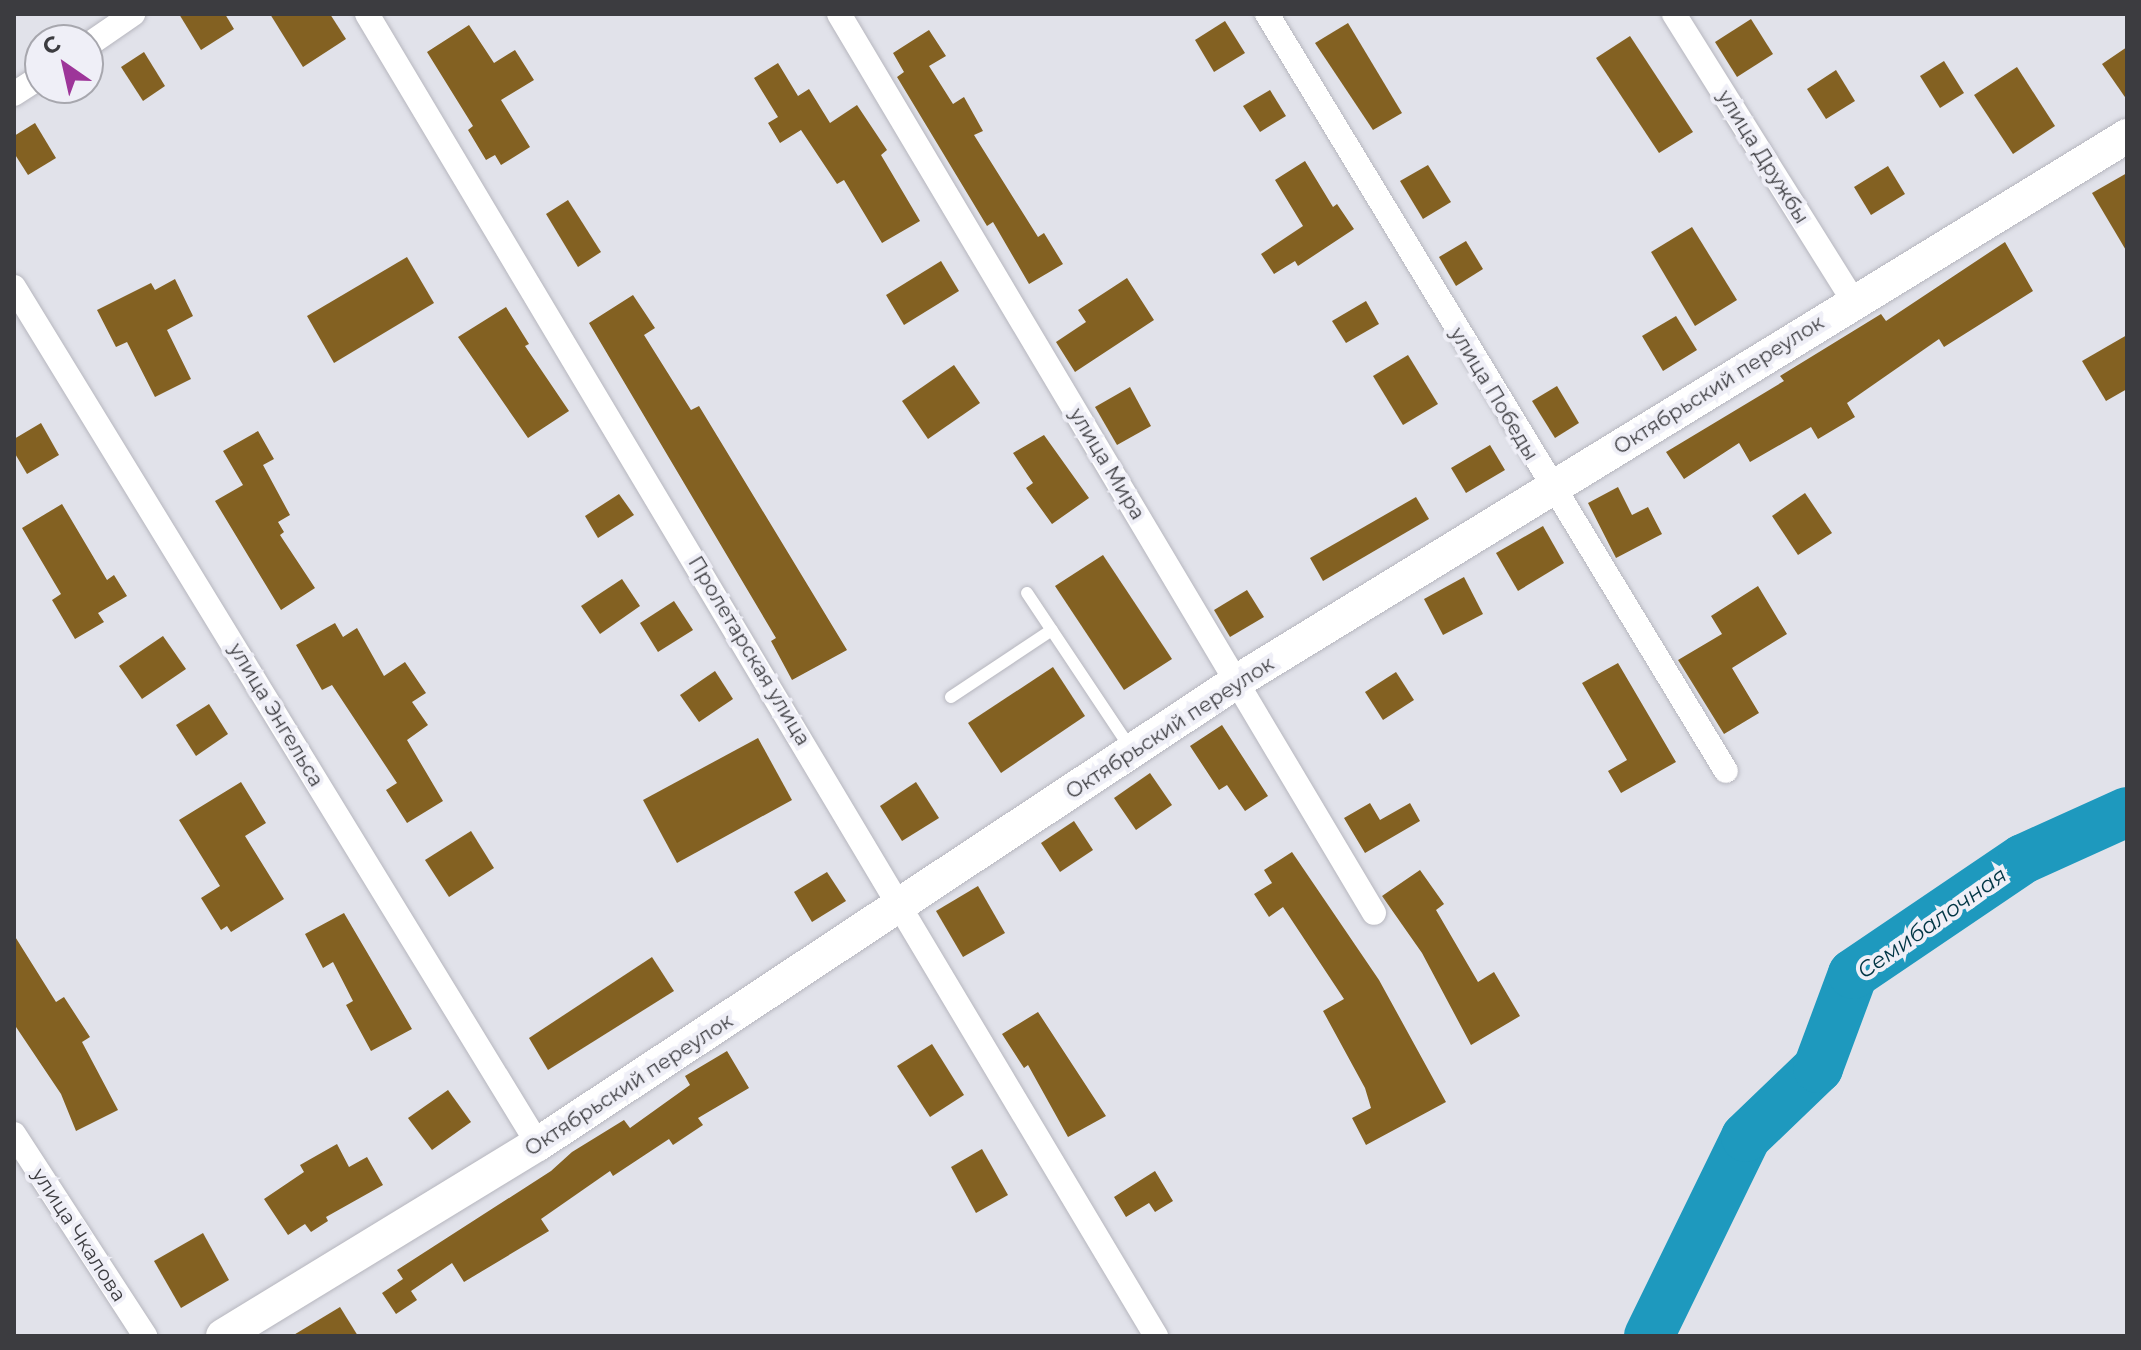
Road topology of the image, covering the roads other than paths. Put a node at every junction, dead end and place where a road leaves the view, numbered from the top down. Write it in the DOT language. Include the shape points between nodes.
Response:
graph roads {
  1 [pos="133,14"];
  2 [pos="367,14"];
  3 [pos="839,14"];
  4 [pos="1267,14"];
  5 [pos="1674,14"];
  6 [pos="104,34"];
  7 [pos="2127,136"];
  8 [pos="14,287"];
  9 [pos="1853,300"];
  10 [pos="1551,491"];
  11 [pos="1027,593"];
  12 [pos="1052,630"];
  13 [pos="1236,682"];
  14 [pos="951,697"];
  15 [pos="1133,752"];
  16 [pos="1726,771"];
  17 [pos="902,907"];
  18 [pos="1374,913"];
  19 [pos="14,1134"];
  20 [pos="538,1144"];
  21 [pos="145,1336"];
  22 [pos="223,1336"];
  23 [pos="1156,1336"];
  1 -- 6 [label="street"];
  2 -- 17 [label="street, Пролетарская улица"];
  3 -- 13 [label="street, улица Мира"];
  4 -- 10 [label="street, улица Победы"];
  5 -- 9 [label="street, улица Дружбы"];
  7 -- 9 [label="street, Октябрьский переулок"];
  8 -- 20 [label="street, улица Энгельса"];
  9 -- 10 [label="street, Октябрьский переулок"];
  10 -- 13 [label="street, Октябрьский переулок"];
  10 -- 16 [label="street, улица Победы"];
  11 -- 12 [label="lane"];
  12 -- 14 [label="lane"];
  12 -- 15 [label="lane"];
  13 -- 15 [label="street, Октябрьский переулок"];
  13 -- 18 [label="street, улица Мира"];
  15 -- 17 [label="street, Октябрьский переулок"];
  17 -- 20 [label="street, Октябрьский переулок"];
  17 -- 23 [label="street, Пролетарская улица"];
  19 -- 21 [label="street, улица Чкалова"];
  20 -- 22 [label="street, Октябрьский переулок"];
}
